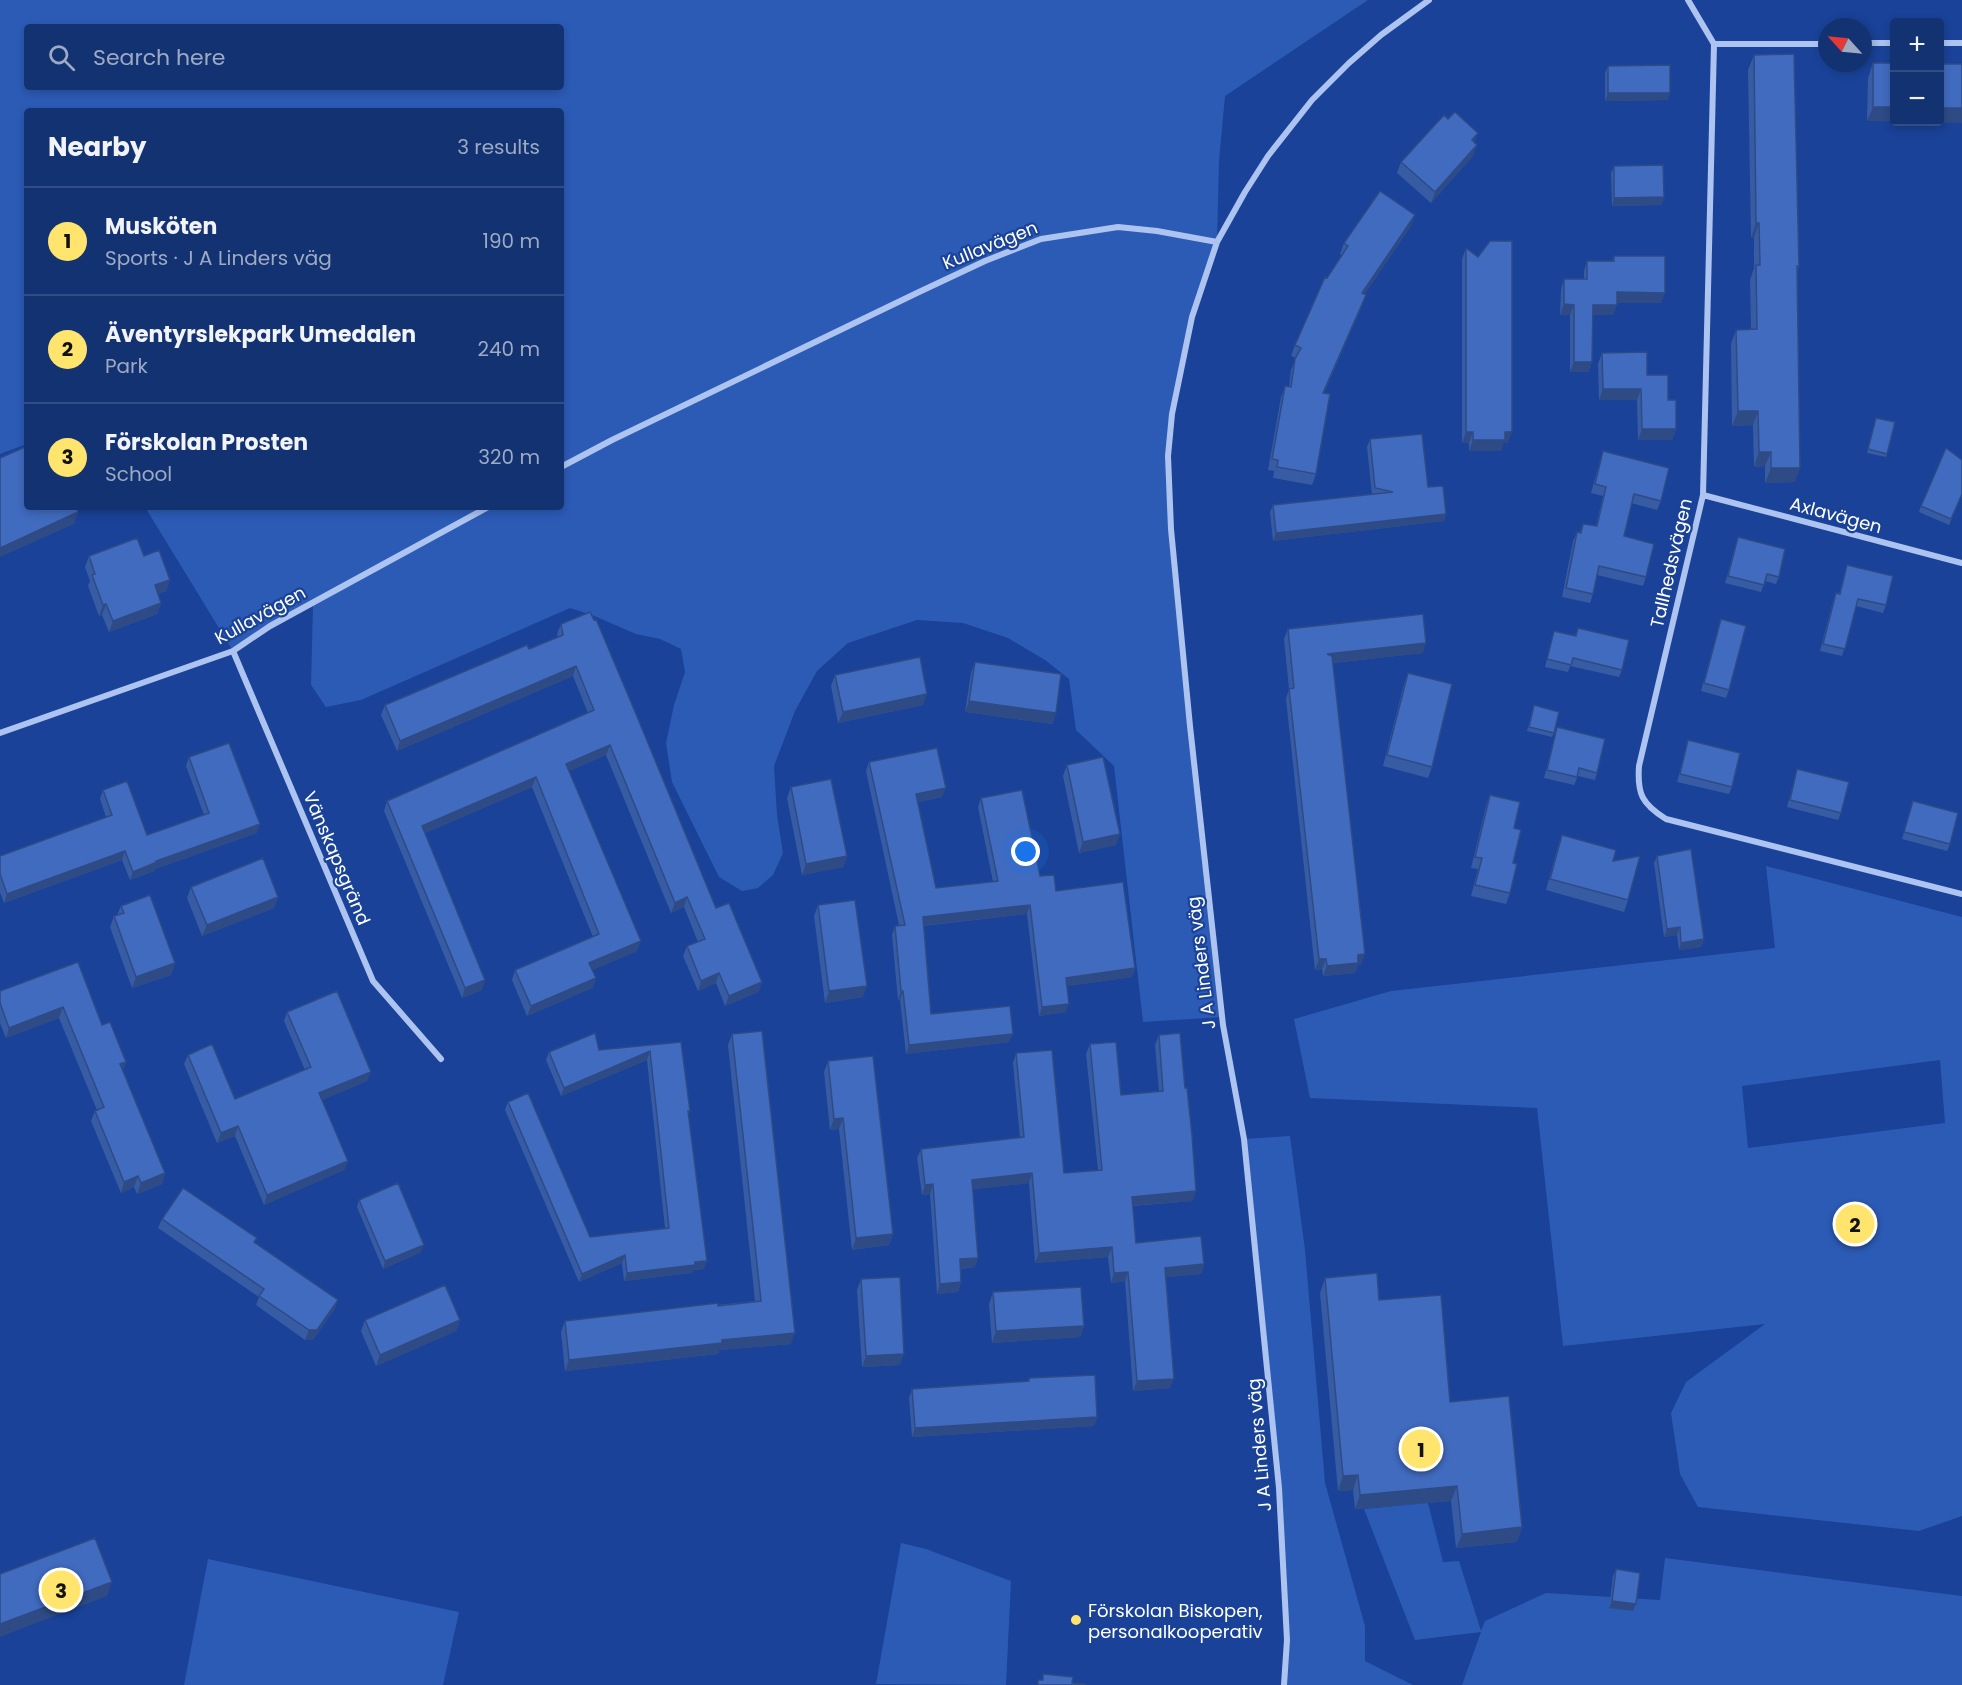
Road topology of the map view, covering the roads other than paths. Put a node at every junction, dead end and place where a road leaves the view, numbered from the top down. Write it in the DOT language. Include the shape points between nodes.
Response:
graph roads {
  1 [pos="1430,0"];
  2 [pos="1688,0"];
  3 [pos="1962,42"];
  4 [pos="1872,43"];
  5 [pos="1890,43"];
  6 [pos="1944,43"];
  7 [pos="1714,44"];
  8 [pos="1818,44"];
  9 [pos="1217,242"];
  10 [pos="564,465"];
  11 [pos="1703,495"];
  12 [pos="483,510"];
  13 [pos="1962,563"];
  14 [pos="233,651"];
  15 [pos="0,733"];
  16 [pos="1962,894"];
  17 [pos="441,1059"];
  18 [pos="1284,1685"];
  1 -- 9 [label="street" via="1349,63 1312,100 1268,156"];
  2 -- 7 [label="street"];
  3 -- 6 [label="street"];
  4 -- 5 [label="street"];
  7 -- 8 [label="street"];
  7 -- 11 [label="street, Tallhedsvägen"];
  9 -- 10 [label="street, Kullavägen" via="1118,227 1041,239 919,292"];
  9 -- 18 [label="street, J A Linders väg" via="1192,317 1172,414 1168,456 1171,529 1223,1025 1244,1139 1276,1465 1287,1640"];
  11 -- 13 [label="street, Axlavägen"];
  11 -- 16 [label="street, Tallhedsvägen" via="1639,766 1638,785 1643,800 1666,819"];
  12 -- 14 [label="street, Kullavägen" via="270,626"];
  14 -- 15 [label="street, Kullavägen"];
  14 -- 17 [label="street, Vänskapsgränd" via="373,981"];
}
